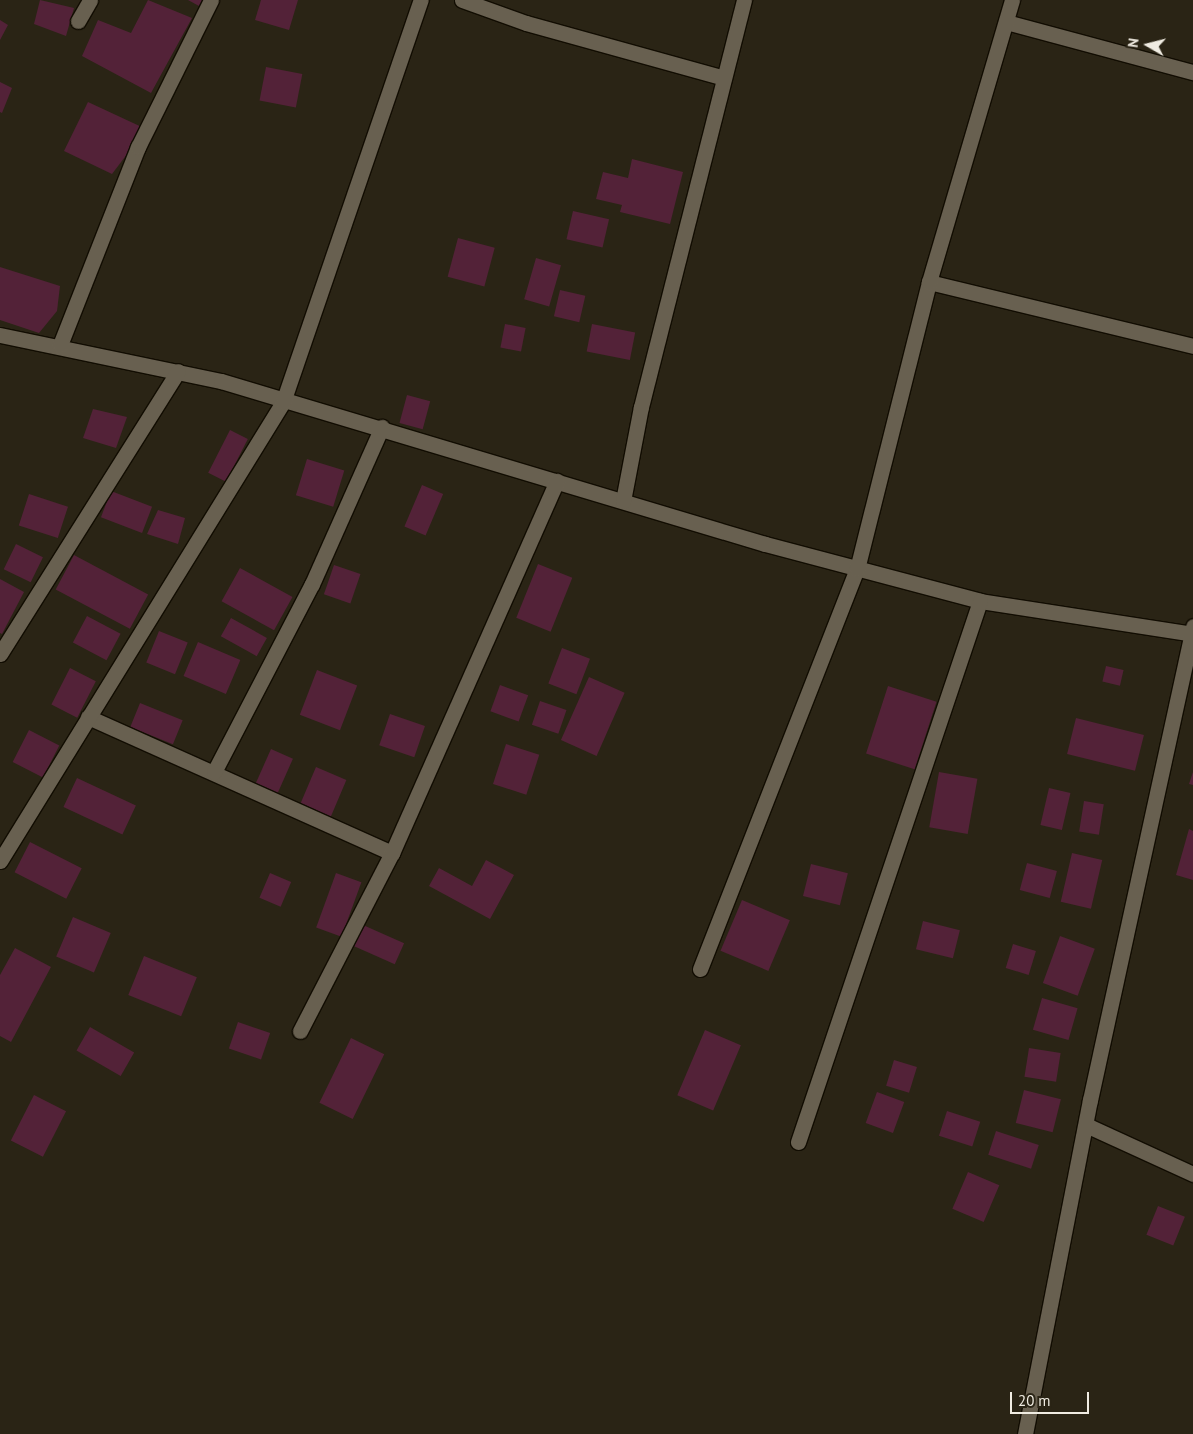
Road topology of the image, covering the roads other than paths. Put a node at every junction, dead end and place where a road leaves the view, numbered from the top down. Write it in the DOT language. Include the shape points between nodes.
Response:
graph roads {
  1 [pos="90,0"];
  2 [pos="210,0"];
  3 [pos="421,0"];
  4 [pos="462,0"];
  5 [pos="744,0"];
  6 [pos="1012,0"];
  7 [pos="78,21"];
  8 [pos="1006,22"];
  9 [pos="1193,72"];
  10 [pos="724,78"];
  11 [pos="929,282"];
  12 [pos="0,335"];
  13 [pos="60,345"];
  14 [pos="1193,346"];
  15 [pos="178,371"];
  16 [pos="283,402"];
  17 [pos="382,427"];
  18 [pos="557,481"];
  19 [pos="623,501"];
  20 [pos="857,569"];
  21 [pos="980,601"];
  22 [pos="1192,632"];
  23 [pos="0,654"];
  24 [pos="88,718"];
  25 [pos="214,772"];
  26 [pos="392,853"];
  27 [pos="0,861"];
  28 [pos="700,969"];
  29 [pos="300,1031"];
  30 [pos="1086,1125"];
  31 [pos="798,1142"];
  32 [pos="1193,1174"];
  33 [pos="1025,1434"];
  1 -- 7 [label="street"];
  2 -- 13 [label="street" via="138,147"];
  3 -- 16 [label="street"];
  4 -- 10 [label="street" via="526,23"];
  5 -- 10 [label="street"];
  6 -- 8 [label="street"];
  8 -- 9 [label="street"];
  8 -- 11 [label="street"];
  10 -- 19 [label="street" via="641,407"];
  11 -- 14 [label="street"];
  11 -- 20 [label="street"];
  12 -- 13 [label="street"];
  13 -- 15 [label="street"];
  15 -- 16 [label="street"];
  15 -- 23 [label="street"];
  16 -- 17 [label="street"];
  16 -- 24 [label="street"];
  17 -- 18 [label="street"];
  17 -- 25 [label="street" via="312,584"];
  18 -- 19 [label="street"];
  18 -- 26 [label="street"];
  19 -- 20 [label="street"];
  20 -- 21 [label="street"];
  20 -- 28 [label="street"];
  21 -- 22 [label="street"];
  21 -- 31 [label="street"];
  22 -- 30 [label="street"];
  24 -- 25 [label="street"];
  24 -- 27 [label="street"];
  25 -- 26 [label="street"];
  26 -- 29 [label="street"];
  30 -- 32 [label="street"];
  30 -- 33 [label="street"];
}
